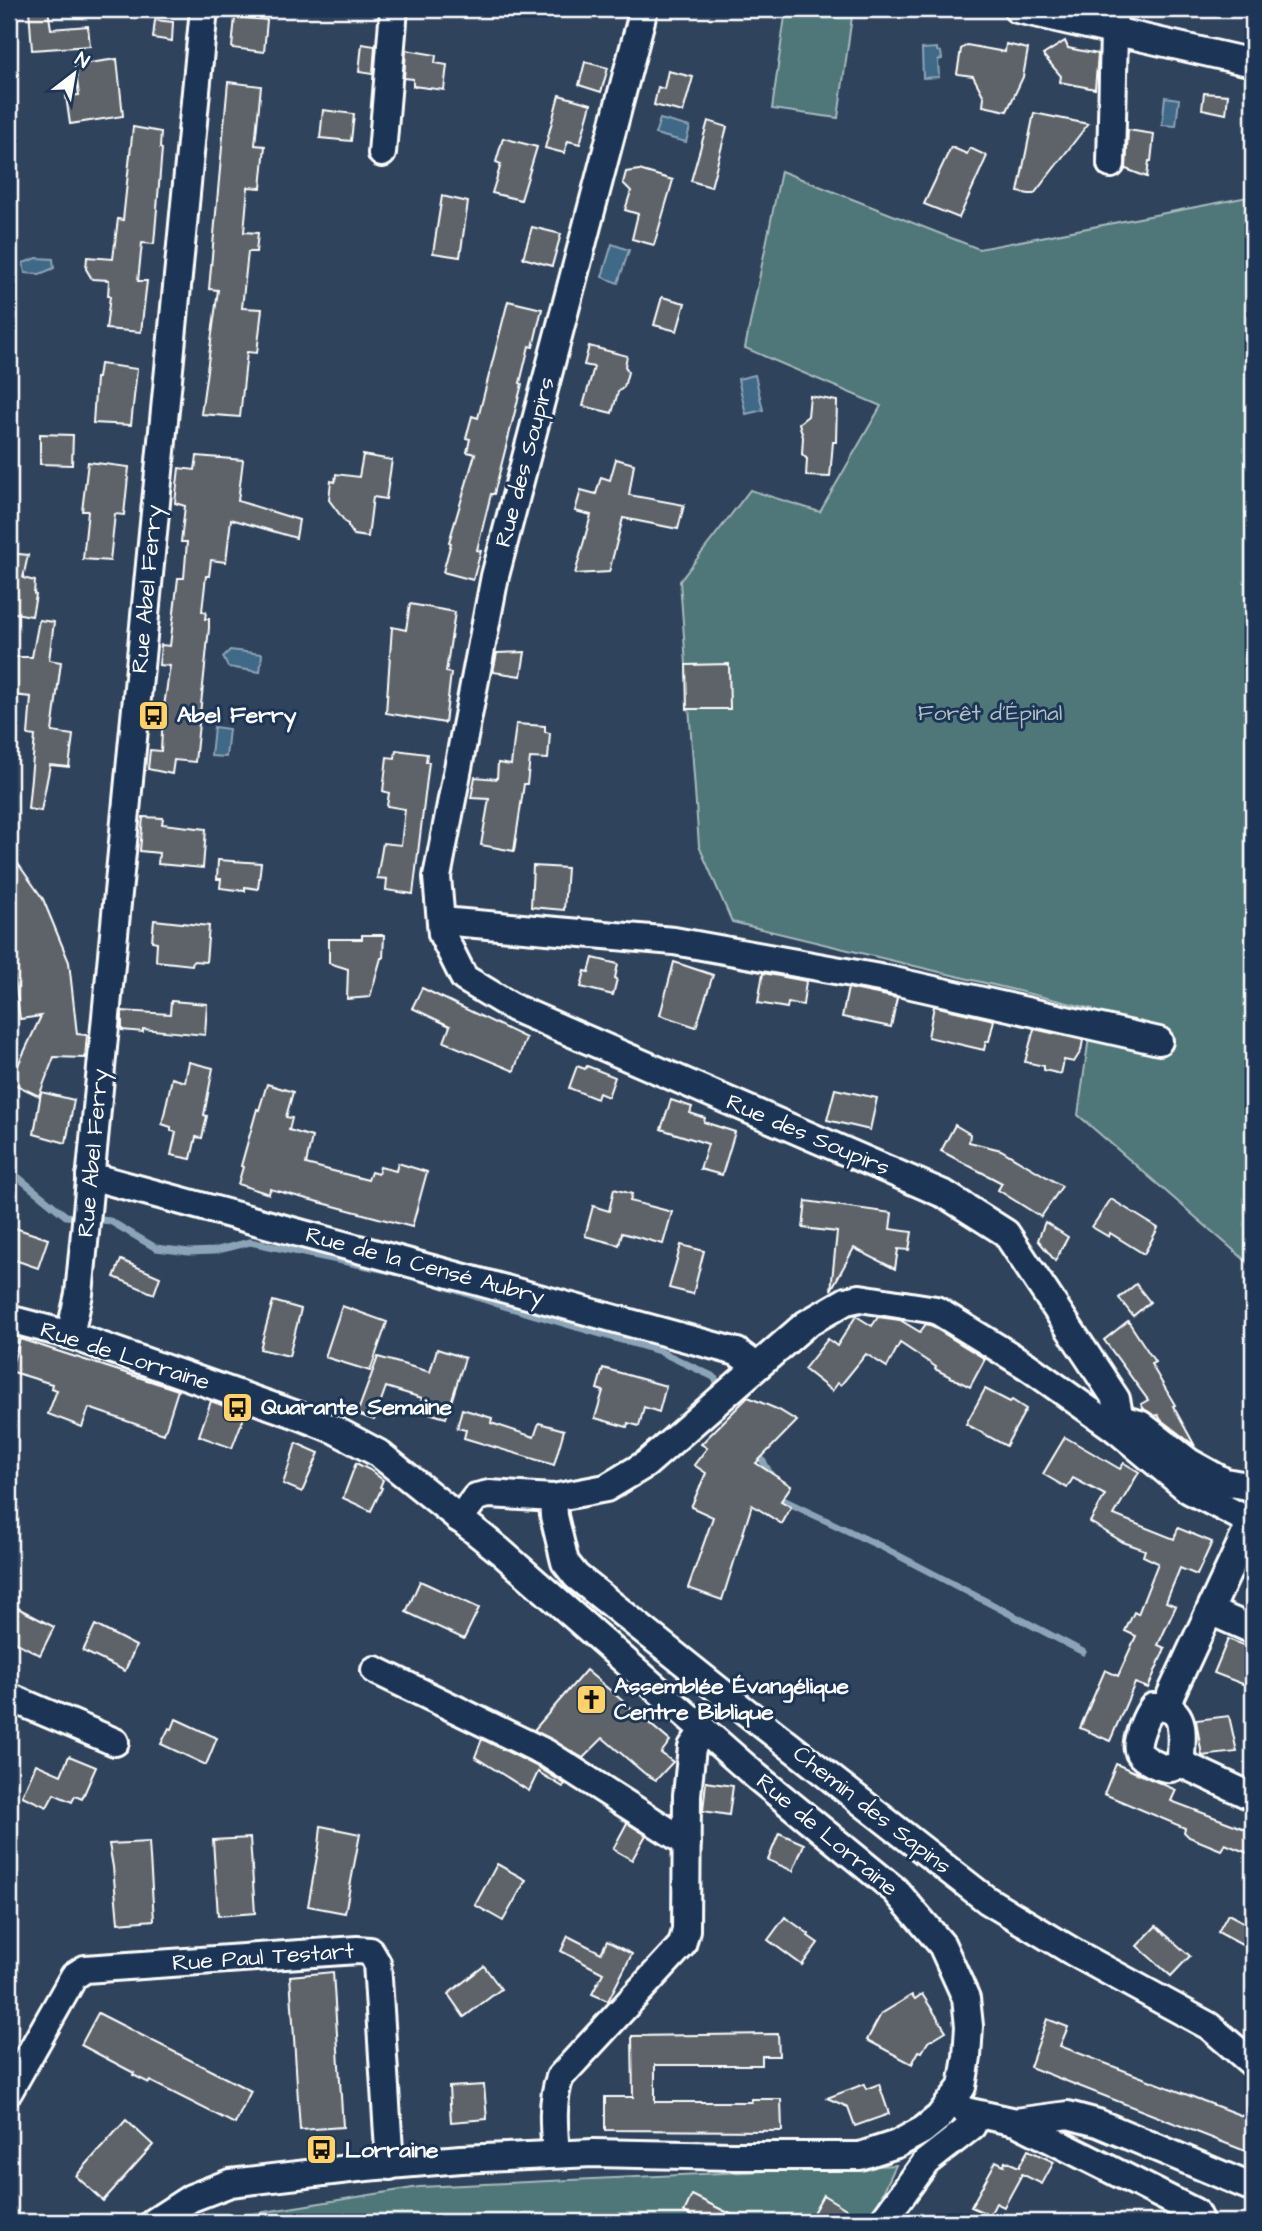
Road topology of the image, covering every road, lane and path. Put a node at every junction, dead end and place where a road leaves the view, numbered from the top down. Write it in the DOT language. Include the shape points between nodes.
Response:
graph roads {
  1 [pos="204,9"];
  2 [pos="394,9"];
  3 [pos="644,9"];
  4 [pos="1017,9"];
  5 [pos="1113,20"];
  6 [pos="1253,63"];
  7 [pos="382,153"];
  8 [pos="1111,164"];
  9 [pos="441,921"];
  10 [pos="1159,1041"];
  11 [pos="90,1176"];
  12 [pos="9,1319"];
  13 [pos="70,1335"];
  14 [pos="756,1366"];
  15 [pos="1119,1425"];
  16 [pos="1253,1487"];
  17 [pos="553,1498"];
  18 [pos="459,1519"];
  19 [pos="1252,1523"];
  20 [pos="1210,1611"];
  21 [pos="1253,1630"];
  22 [pos="375,1670"];
  23 [pos="9,1697"];
  24 [pos="1167,1708"];
  25 [pos="704,1730"];
  26 [pos="115,1742"];
  27 [pos="1180,1763"];
  28 [pos="1253,1797"];
  29 [pos="687,1843"];
  30 [pos="1253,2064"];
  31 [pos="9,2091"];
  32 [pos="954,2099"];
  33 [pos="977,2115"];
  34 [pos="1016,2122"];
  35 [pos="556,2154"];
  36 [pos="390,2166"];
  37 [pos="1253,2188"];
  38 [pos="154,2222"];
  39 [pos="882,2222"];
  40 [pos="1200,2222"];
  1 -- 11 [label="street, Rue Abel Ferry"];
  2 -- 7 [label="street"];
  3 -- 9 [label="street, Rue des Soupirs" via="495,576 437,877"];
  4 -- 5 [label="street"];
  5 -- 6 [label="street"];
  5 -- 8 [label="street"];
  9 -- 10 [label="street" via="674,941 885,979"];
  9 -- 15 [label="street, Rue des Soupirs" via="442,934 464,978 514,1008 946,1195 1006,1233 1116,1399"];
  11 -- 13 [label="street, Rue Abel Ferry" via="79,1294"];
  11 -- 14 [label="street, Rue de la Censé Aubry" via="737,1352"];
  12 -- 13 [label="street, Rue de Lorraine"];
  13 -- 18 [label="street, Rue de Lorraine" via="335,1430 378,1453"];
  14 -- 15 [label="street" via="806,1324 846,1301 860,1298 936,1310"];
  14 -- 17 [label="street" via="646,1464 606,1488"];
  15 -- 16 [label="street" via="1140,1423 1189,1462 1225,1482"];
  15 -- 19 [label="street" via="1189,1490"];
  17 -- 18 [label="street" via="489,1494 476,1497"];
  17 -- 30 [label="street, Chemin des Sapins" via="565,1562 576,1576 987,1900 1209,2026"];
  18 -- 25 [label="street, Rue de Lorraine"];
  19 -- 20 [label="street"];
  20 -- 21 [label="street"];
  20 -- 24 [label="street"];
  22 -- 29 [label="street" via="546,1753"];
  23 -- 26 [label="street"];
  24 -- 27 [label="street" via="1182,1722"];
  24 -- 27 [label="street" via="1153,1707 1148,1713 1138,1752 1167,1768"];
  25 -- 29 [label="street" via="692,1747"];
  25 -- 32 [label="street, Rue de Lorraine" via="895,1890 942,1945 966,1998 969,2026 962,2087"];
  27 -- 28 [label="street"];
  29 -- 35 [label="street" via="682,1945 560,2077 555,2089"];
  31 -- 36 [label="street, Rue Paul Testart" via="74,1976 85,1969 370,1951 377,1963"];
  32 -- 33 [label="street" via="965,2111"];
  32 -- 35 [label="street, Rue de Lorraine" via="923,2130 860,2156"];
  33 -- 34 [label="street"];
  33 -- 39 [label="street" via="972,2126 926,2162"];
  34 -- 37 [label="street" via="1068,2115 1098,2123"];
  34 -- 40 [label="street" via="1195,2212"];
  35 -- 36 [label="street, Rue de Lorraine"];
  36 -- 38 [label="street, Rue de Lorraine" via="230,2183 191,2198"];
}
